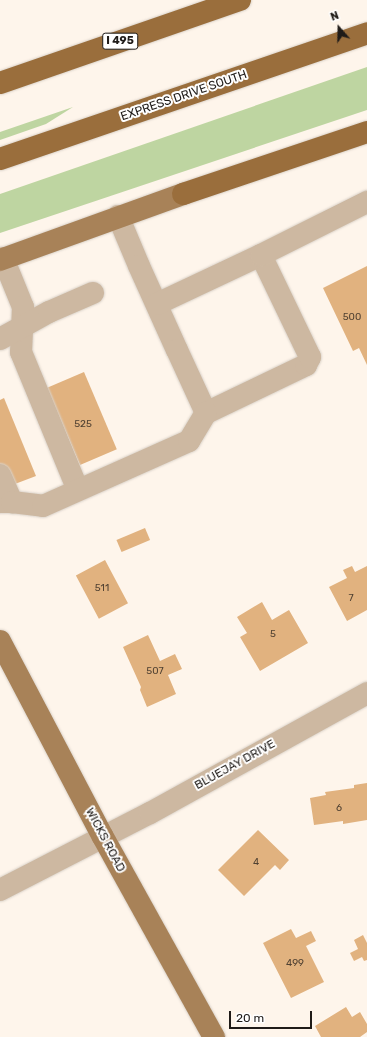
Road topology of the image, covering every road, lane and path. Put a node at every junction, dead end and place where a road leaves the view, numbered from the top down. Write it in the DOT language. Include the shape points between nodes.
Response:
graph roads {
  1 [pos="240,0"];
  2 [pos="367,33"];
  3 [pos="0,83"];
  4 [pos="367,132"];
  5 [pos="0,159"];
  6 [pos="183,194"];
  7 [pos="367,202"];
  8 [pos="118,216"];
  9 [pos="261,255"];
  10 [pos="1,259"];
  11 [pos="93,293"];
  12 [pos="157,304"];
  13 [pos="23,326"];
  14 [pos="0,339"];
  15 [pos="206,413"];
  16 [pos="0,475"];
  17 [pos="78,490"];
  18 [pos="6,502"];
  19 [pos="1,643"];
  20 [pos="367,692"];
  21 [pos="103,837"];
  22 [pos="0,890"];
  23 [pos="214,1037"];
  1 -- 3 [label="highway, I 495"];
  2 -- 5 [label="highway, EXPRESS DRIVE SOUTH"];
  4 -- 6 [label="highway"];
  6 -- 8 [label="main road"];
  7 -- 9 [label="street"];
  8 -- 10 [label="main road"];
  8 -- 12 [label="street"];
  9 -- 12 [label="street"];
  9 -- 15 [label="street" via="310,357 306,365"];
  10 -- 13 [label="street" via="23,307"];
  11 -- 13 [label="street"];
  12 -- 15 [label="street"];
  13 -- 14 [label="street"];
  13 -- 17 [label="street" via="21,352"];
  15 -- 17 [label="street" via="189,441"];
  16 -- 18 [label="street"];
  17 -- 18 [label="street" via="43,506"];
  19 -- 21 [label="main road, WICKS ROAD"];
  20 -- 21 [label="street, BLUEJAY DRIVE"];
  21 -- 22 [label="street, BLUEJAY DRIVE"];
  21 -- 23 [label="main road, WICKS ROAD"];
}
